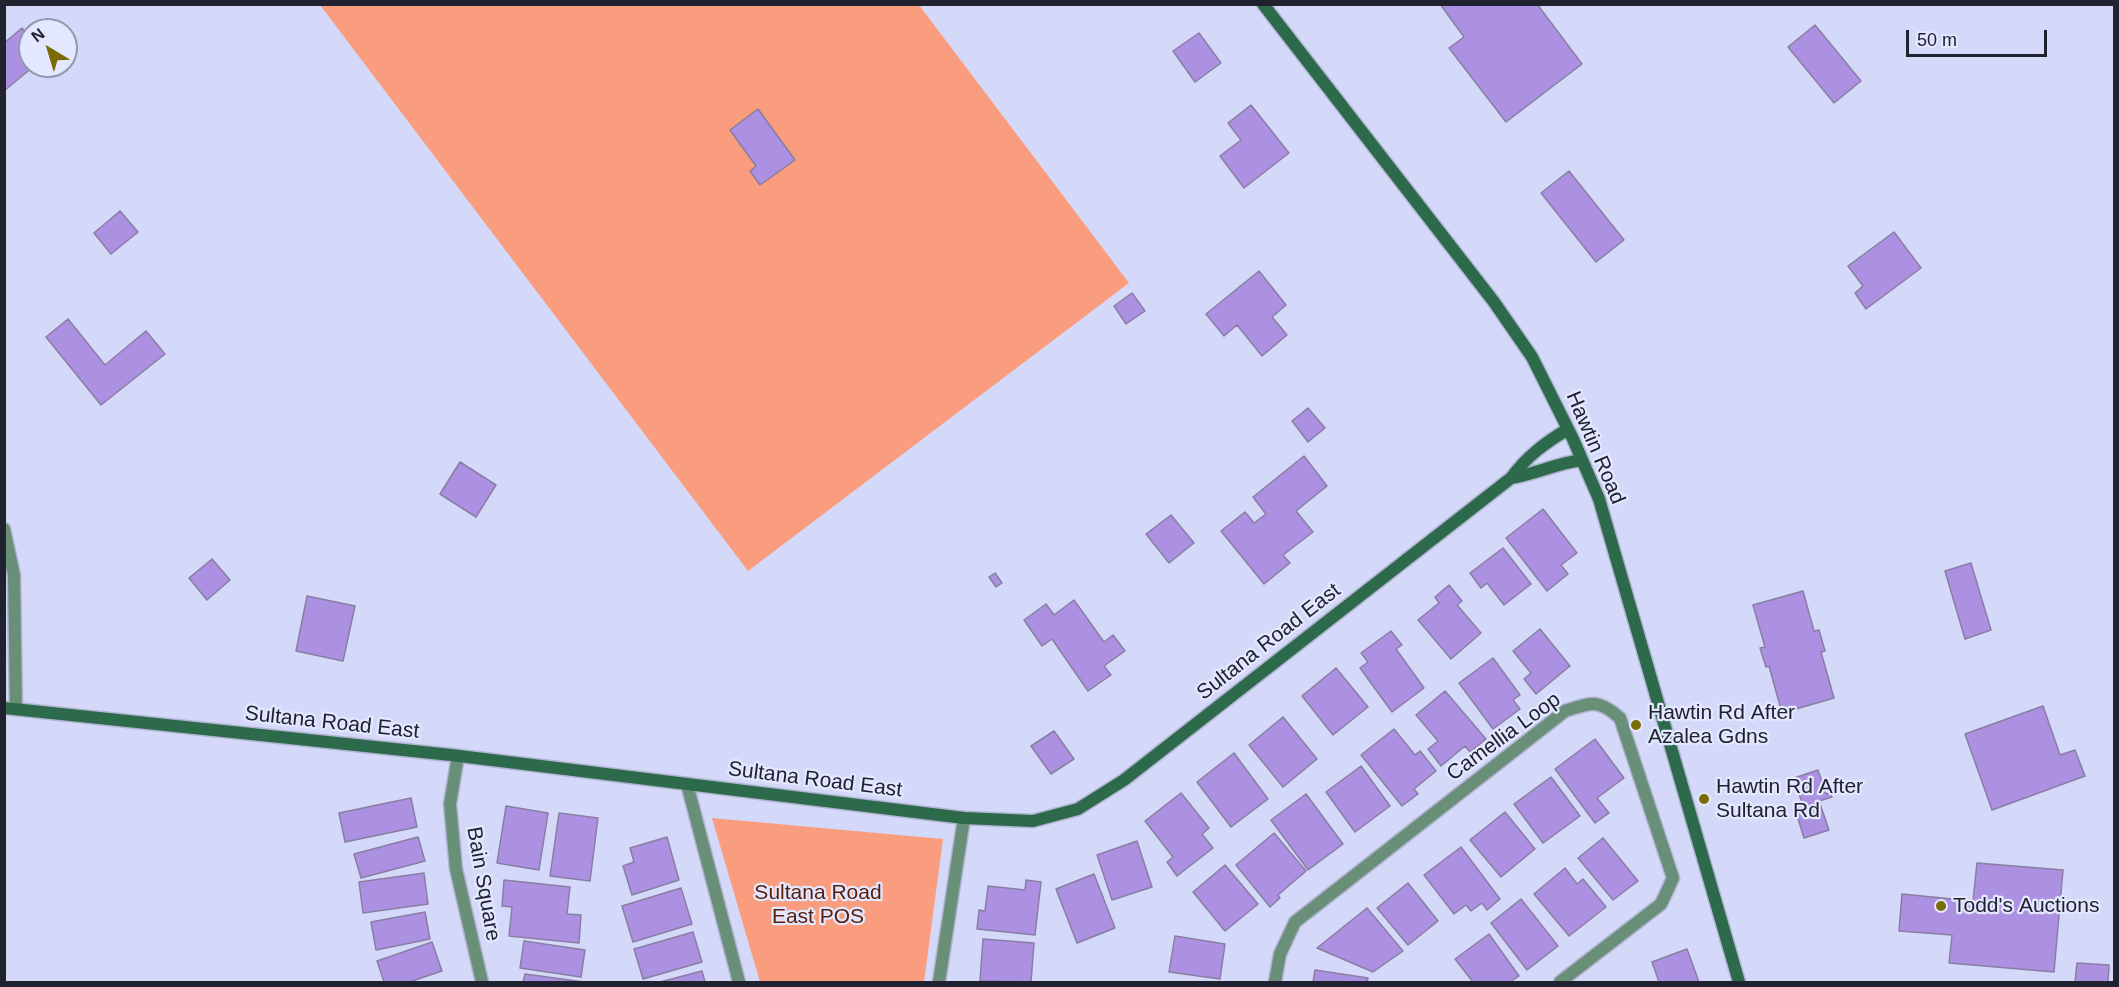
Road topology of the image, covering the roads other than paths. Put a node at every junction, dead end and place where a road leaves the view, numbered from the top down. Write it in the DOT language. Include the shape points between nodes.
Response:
graph roads {
  1 [pos="1263,4"];
  2 [pos="1568,429"];
  3 [pos="1582,460"];
  4 [pos="1511,478"];
  5 [pos="4,529"];
  6 [pos="10,709"];
  7 [pos="458,756"];
  8 [pos="687,784"];
  9 [pos="964,818"];
  10 [pos="482,982"];
  11 [pos="739,982"];
  12 [pos="939,982"];
  13 [pos="1275,982"];
  14 [pos="1560,982"];
  15 [pos="1739,982"];
  1 -- 2 [label="street, Hawtin Road" via="1494,302 1532,357"];
  2 -- 3 [label="street, Hawtin Road"];
  2 -- 4 [label="street, Sultana Road East" via="1524,460"];
  3 -- 4 [label="street, Sultana Road East"];
  3 -- 15 [label="street, Hawtin Road" via="1599,499"];
  4 -- 9 [label="street, Sultana Road East" via="1124,780 1087,803 1033,821"];
  5 -- 6 [label="street" via="14,575"];
  6 -- 7 [label="street, Sultana Road East"];
  7 -- 8 [label="street, Sultana Road East"];
  7 -- 10 [label="street, Bain Square" via="450,804 456,869"];
  8 -- 9 [label="street, Sultana Road East"];
  8 -- 11 [label="street"];
  9 -- 12 [label="street"];
  13 -- 14 [label="street, Camellia Loop" via="1280,954 1295,922 1565,711 1593,702 1620,718 1673,878 1661,904"];
}
